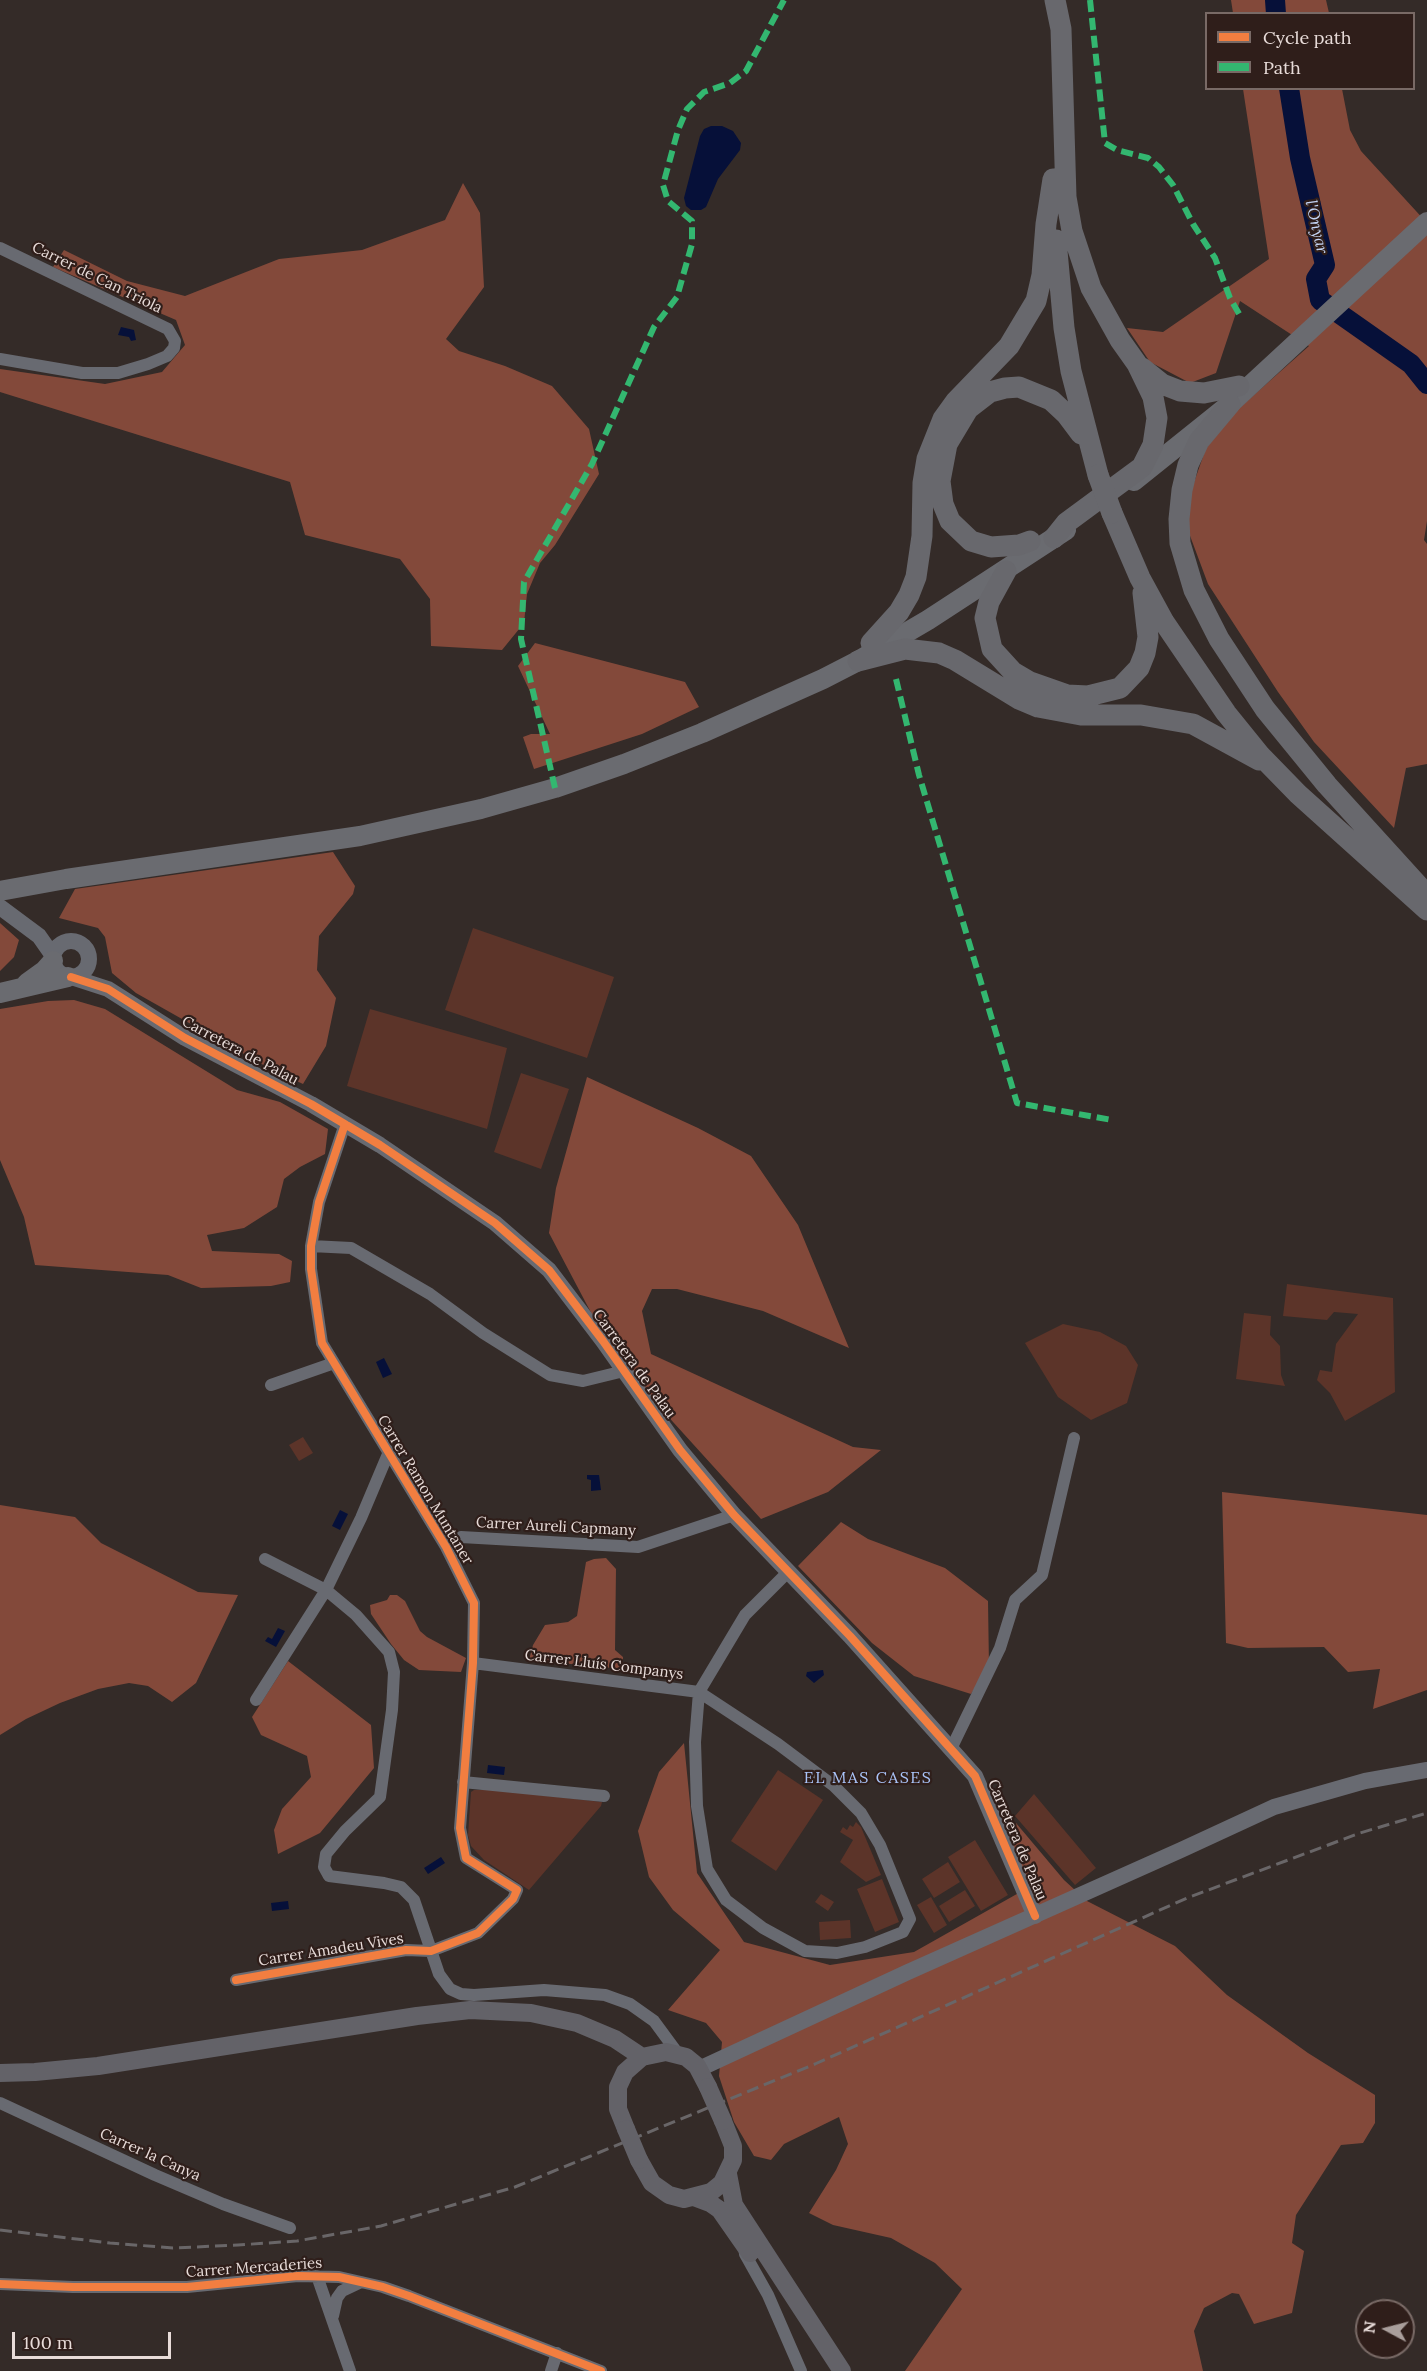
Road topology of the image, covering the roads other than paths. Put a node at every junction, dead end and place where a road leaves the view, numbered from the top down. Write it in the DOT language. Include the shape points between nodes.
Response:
graph roads {
  1 [pos="1053,0"];
  2 [pos="1053,179"];
  3 [pos="1427,222"];
  4 [pos="0,248"];
  5 [pos="0,359"];
  6 [pos="1137,364"];
  7 [pos="1234,395"];
  8 [pos="1088,443"];
  9 [pos="1147,457"];
  10 [pos="1054,538"];
  11 [pos="1030,541"];
  12 [pos="1006,571"];
  13 [pos="1140,578"];
  14 [pos="871,643"];
  15 [pos="858,661"];
  16 [pos="794,691"];
  17 [pos="1272,767"];
  18 [pos="66,879"];
  19 [pos="0,891"];
  20 [pos="1427,895"];
  21 [pos="0,899"];
  22 [pos="0,908"];
  23 [pos="1427,910"];
  24 [pos="39,936"];
  25 [pos="68,941"];
  26 [pos="89,954"];
  27 [pos="53,959"];
  28 [pos="70,977"];
  29 [pos="22,986"];
  30 [pos="108,989"];
  31 [pos="0,993"];
  32 [pos="345,1124"];
  33 [pos="310,1246"];
  34 [pos="334,1363"];
  35 [pos="624,1371"];
  36 [pos="271,1385"];
  37 [pos="1074,1438"];
  38 [pos="388,1454"];
  39 [pos="734,1515"];
  40 [pos="446,1547"];
  41 [pos="265,1559"];
  42 [pos="789,1571"];
  43 [pos="326,1590"];
  44 [pos="473,1664"];
  45 [pos="699,1692"];
  46 [pos="256,1700"];
  47 [pos="951,1749"];
  48 [pos="1427,1770"];
  49 [pos="463,1782"];
  50 [pos="604,1796"];
  51 [pos="1035,1916"];
  52 [pos="431,1951"];
  53 [pos="236,1980"];
  54 [pos="594,2030"];
  55 [pos="679,2055"];
  56 [pos="642,2057"];
  57 [pos="699,2069"];
  58 [pos="625,2072"];
  59 [pos="0,2073"];
  60 [pos="0,2103"];
  61 [pos="728,2174"];
  62 [pos="694,2197"];
  63 [pos="290,2228"];
  64 [pos="743,2242"];
  65 [pos="317,2276"];
  66 [pos="363,2281"];
  67 [pos="0,2284"];
  68 [pos="332,2318"];
  69 [pos="557,2353"];
  70 [pos="350,2371"];
  71 [pos="551,2371"];
  72 [pos="601,2371"];
  73 [pos="801,2371"];
  74 [pos="828,2371"];
  75 [pos="842,2371"];
  1 -- 2 [label="highway"];
  1 -- 6 [label="highway" via="1060,29 1066,197 1072,231 1091,288"];
  2 -- 8 [label="highway" via="1064,328"];
  2 -- 14 [label="highway" via="1036,301 1009,346 956,401 934,439 923,483 916,577 899,612"];
  3 -- 7 [label="main road"];
  4 -- 5 [label="street, Carrer de Can Triola" via="168,329 175,341 167,356 118,373 82,373"];
  6 -- 7 [label="highway" via="1162,384 1180,391"];
  6 -- 9 [label="highway" via="1153,397 1157,418 1155,438"];
  7 -- 9 [label="main road"];
  7 -- 10 [label="main road" via="1144,474"];
  7 -- 20 [label="highway" via="1199,441 1182,490 1180,543 1194,590 1219,639 1269,715"];
  8 -- 11 [label="highway" via="1051,400 1019,387 990,392 968,409 958,423 947,444 940,481 950,521 971,541 991,547"];
  8 -- 13 [label="highway, bridge"];
  9 -- 10 [label="highway" via="1142,467 1066,523"];
  9 -- 11 [label="main road"];
  10 -- 12 [label="main road"];
  11 -- 14 [label="main road"];
  12 -- 13 [label="highway" via="985,618 992,650 1013,672 1067,695 1088,696 1120,688 1139,668 1148,636"];
  12 -- 15 [label="main road"];
  13 -- 17 [label="highway" via="1203,682"];
  14 -- 16 [label="main road"];
  15 -- 16 [label="main road"];
  15 -- 17 [label="highway" via="905,649 939,653 1038,707 1081,716 1140,715 1193,724"];
  16 -- 18 [label="main road" via="624,765 480,809 360,836"];
  17 -- 23 [label="highway"];
  18 -- 19 [label="main road"];
  18 -- 21 [label="main road" via="42,891"];
  22 -- 24 [label="street"];
  24 -- 25 [label="street"];
  24 -- 27 [label="street"];
  25 -- 26 [label="street" via="82,944"];
  25 -- 27 [label="street" via="57,947"];
  26 -- 28 [label="street" via="85,971"];
  26 -- 30 [label="street, Carretera de Palau"];
  27 -- 28 [label="street" via="58,971"];
  27 -- 29 [label="main road" via="45,970"];
  28 -- 29 [label="main road"];
  28 -- 30 [label="street, Carretera de Palau"];
  29 -- 31 [label="main road"];
  30 -- 32 [label="street, Carretera de Palau" via="171,1030"];
  32 -- 33 [label="street, Carrer Ramon Muntaner" via="319,1202"];
  32 -- 35 [label="street, Carretera de Palau" via="495,1223 549,1270"];
  33 -- 34 [label="street, Carrer Ramon Muntaner" via="322,1343"];
  33 -- 35 [label="street" via="351,1248 430,1294 550,1375 583,1381"];
  34 -- 36 [label="street"];
  34 -- 38 [label="street, Carrer Ramon Muntaner"];
  35 -- 39 [label="street, Carretera de Palau" via="680,1450"];
  37 -- 47 [label="street" via="1042,1575 1015,1600 1000,1648"];
  38 -- 40 [label="street, Carrer Ramon Muntaner"];
  38 -- 43 [label="street"];
  39 -- 40 [label="street, Carrer Aureli Capmany" via="638,1547 461,1537"];
  39 -- 42 [label="street, Carretera de Palau"];
  40 -- 44 [label="street, Carrer Ramon Muntaner" via="474,1603"];
  41 -- 43 [label="street"];
  42 -- 45 [label="street" via="745,1615"];
  42 -- 47 [label="street, Carretera de Palau"];
  43 -- 46 [label="street"];
  43 -- 52 [label="street" via="356,1615 389,1652 394,1672 380,1797 326,1854 324,1867 329,1876 401,1887 414,1900"];
  44 -- 45 [label="street, Carrer Lluís Companys"];
  44 -- 49 [label="street, Carrer Ramon Muntaner"];
  45 -- 45 [label="street, Carrer Lluís Companys" via="695,1742 697,1806 707,1869 726,1900 763,1928 805,1951 837,1953 903,1932 910,1919 880,1845 861,1813 834,1786 778,1744"];
  47 -- 51 [label="street, Carretera de Palau" via="975,1776"];
  48 -- 51 [label="street" via="1365,1781 1274,1807"];
  49 -- 50 [label="street"];
  49 -- 52 [label="street, Carrer Ramon Muntaner" via="460,1828 466,1858 517,1890 513,1899 477,1933"];
  51 -- 57 [label="street"];
  52 -- 53 [label="street, Carrer Amadeu Vives" via="406,1950"];
  52 -- 55 [label="street" via="446,1985 461,1994 571,1991 604,1995 630,2004 654,2021"];
  54 -- 56 [label="main road"];
  54 -- 58 [label="main road" via="618,2054"];
  54 -- 59 [label="main road" via="531,2013 470,2010 98,2066"];
  55 -- 56 [label="main road" via="658,2052"];
  55 -- 57 [label="main road"];
  56 -- 58 [label="main road"];
  57 -- 61 [label="main road, bridge" via="733,2146"];
  58 -- 62 [label="main road, bridge" via="617,2102 646,2175 662,2191 684,2199"];
  60 -- 63 [label="street, Carrer la Canya" via="155,2175"];
  61 -- 62 [label="main road" via="711,2192"];
  61 -- 75 [label="main road" via="734,2205"];
  62 -- 64 [label="main road" via="720,2210"];
  64 -- 73 [label="street" via="745,2254 768,2295"];
  64 -- 74 [label="main road"];
  65 -- 66 [label="street, Carrer Mercaderies"];
  65 -- 67 [label="street, Carrer Mercaderies" via="187,2287"];
  65 -- 68 [label="street"];
  66 -- 68 [label="street" via="342,2291"];
  66 -- 69 [label="street, Carrer Mercaderies"];
  68 -- 70 [label="street"];
  69 -- 71 [label="street"];
  69 -- 72 [label="street, Carrer Mercaderies"];
}
